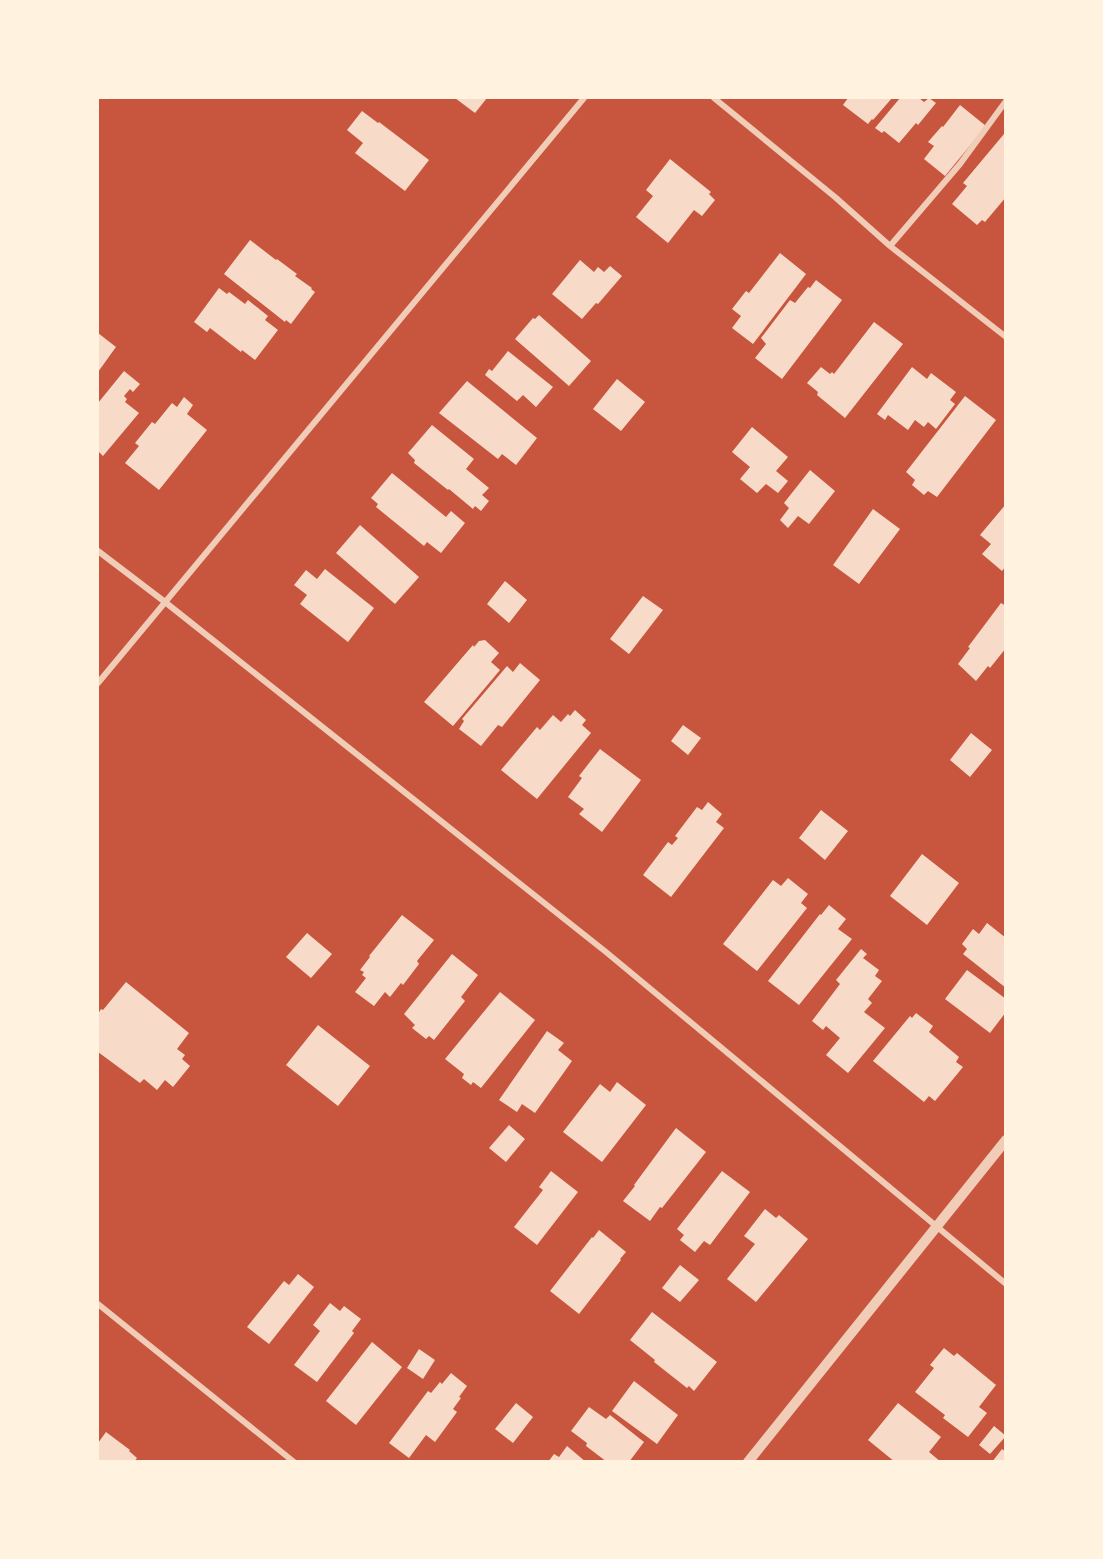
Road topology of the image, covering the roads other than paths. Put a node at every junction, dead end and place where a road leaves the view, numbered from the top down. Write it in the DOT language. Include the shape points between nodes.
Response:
graph roads {
  1 [pos="584,98"];
  2 [pos="714,98"];
  3 [pos="1005,101"];
  4 [pos="890,246"];
  5 [pos="1005,337"];
  6 [pos="98,551"];
  7 [pos="165,602"];
  8 [pos="98,683"];
  9 [pos="1005,1140"];
  10 [pos="937,1226"];
  11 [pos="1005,1284"];
  12 [pos="98,1304"];
  13 [pos="294,1461"];
  14 [pos="748,1461"];
  1 -- 7 [label="street"];
  2 -- 4 [label="street"];
  3 -- 4 [label="street" via="960,164"];
  4 -- 5 [label="street"];
  6 -- 7 [label="street"];
  7 -- 8 [label="street"];
  7 -- 10 [label="street" via="606,952"];
  9 -- 10 [label="street"];
  10 -- 11 [label="street"];
  10 -- 14 [label="street"];
  12 -- 13 [label="street"];
}
